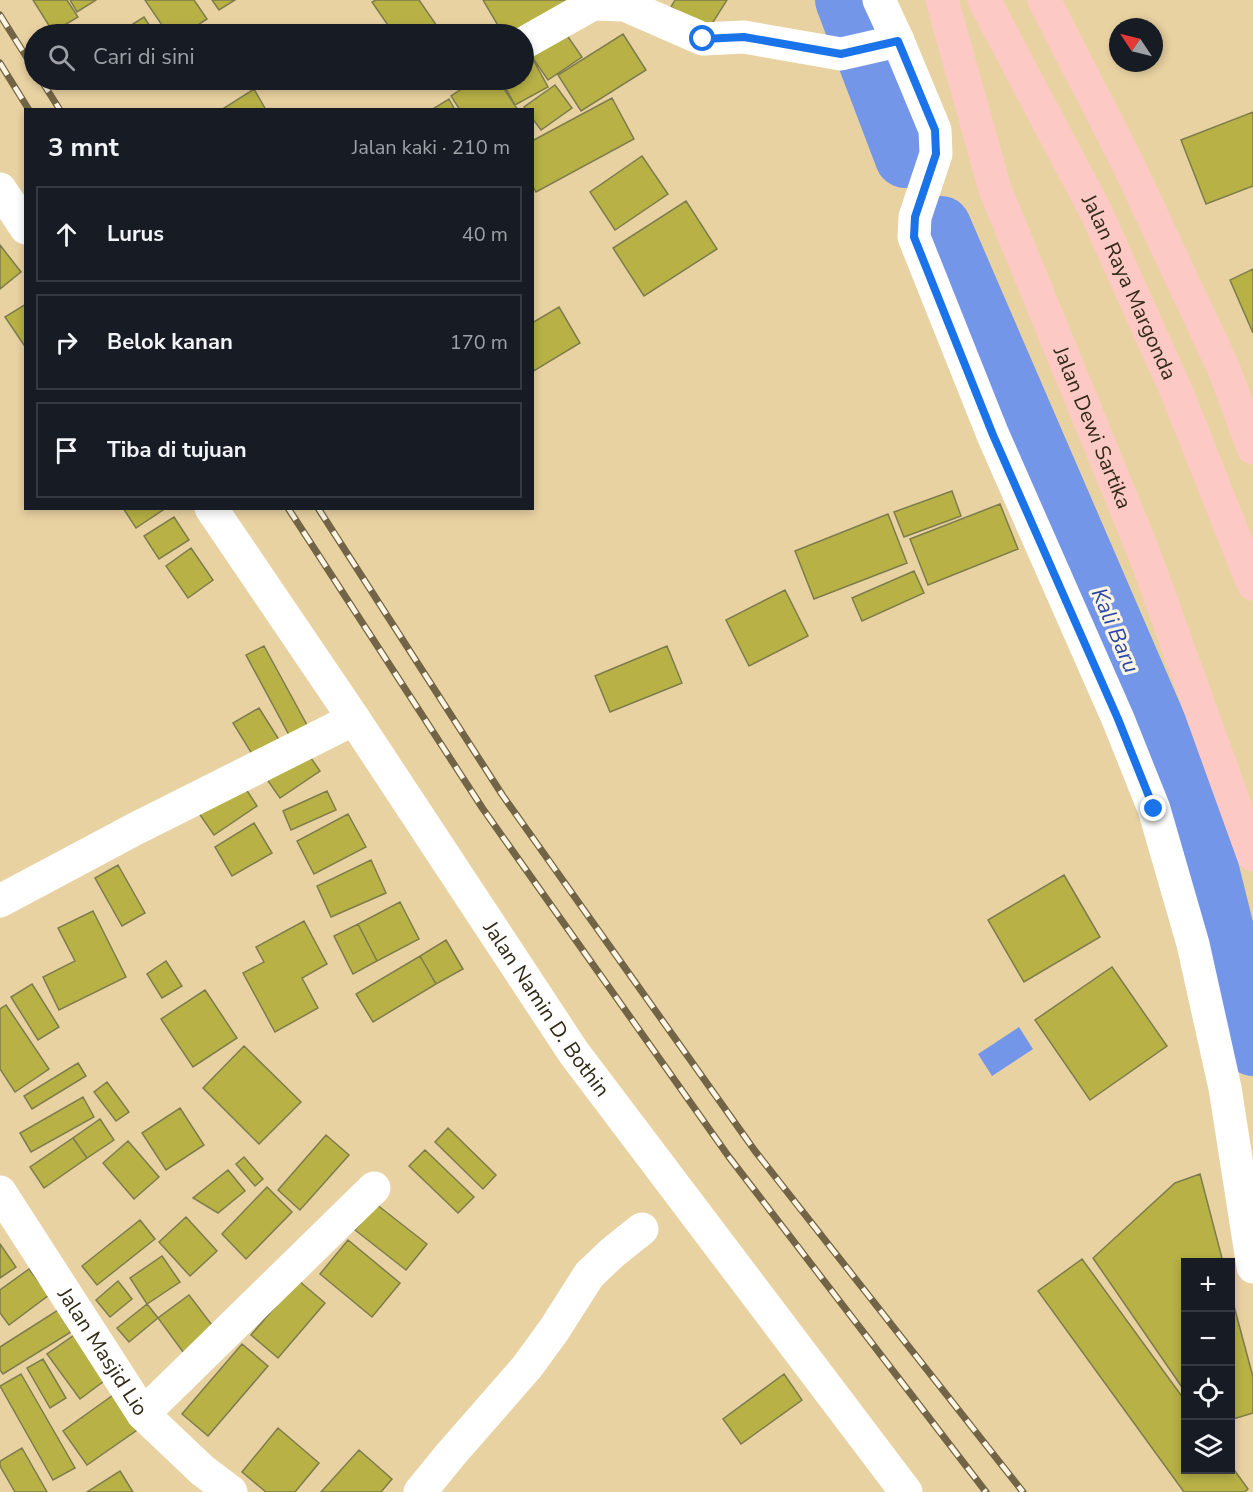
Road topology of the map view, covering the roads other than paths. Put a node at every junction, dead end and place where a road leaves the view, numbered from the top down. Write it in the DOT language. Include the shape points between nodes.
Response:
graph roads {
  1 [pos="879,0"];
  2 [pos="942,0"];
  3 [pos="984,0"];
  4 [pos="1044,0"];
  5 [pos="534,37"];
  6 [pos="870,47"];
  7 [pos="1253,448"];
  8 [pos="212,510"];
  9 [pos="1253,584"];
  10 [pos="354,719"];
  11 [pos="1253,855"];
  12 [pos="0,901"];
  13 [pos="374,1188"];
  14 [pos="0,1192"];
  15 [pos="642,1229"];
  16 [pos="1253,1267"];
  17 [pos="143,1414"];
  18 [pos="231,1492"];
  19 [pos="420,1492"];
  20 [pos="906,1492"];
  1 -- 6 [label="street"];
  2 -- 11 [label="main road, Jalan Dewi Sartika" via="995,189 1144,553"];
  3 -- 9 [label="main road, Jalan Raya Margonda" via="1095,212 1178,395"];
  4 -- 7 [label="main road" via="1127,162 1224,369"];
  5 -- 6 [label="street" via="593,4 625,5 703,39 744,37"];
  6 -- 16 [label="street" via="935,130 936,154 915,217 914,237 993,435 1154,809 1193,944 1225,1088"];
  8 -- 10 [label="street, Jalan Namin D. Bothin"];
  10 -- 12 [label="street"];
  10 -- 20 [label="street, Jalan Namin D. Bothin" via="574,1053"];
  13 -- 17 [label="street"];
  14 -- 17 [label="street, Jalan Masjid Lio"];
  15 -- 19 [label="street" via="589,1275 527,1366"];
  17 -- 18 [label="street, Jalan Masjid Lio"];
}
